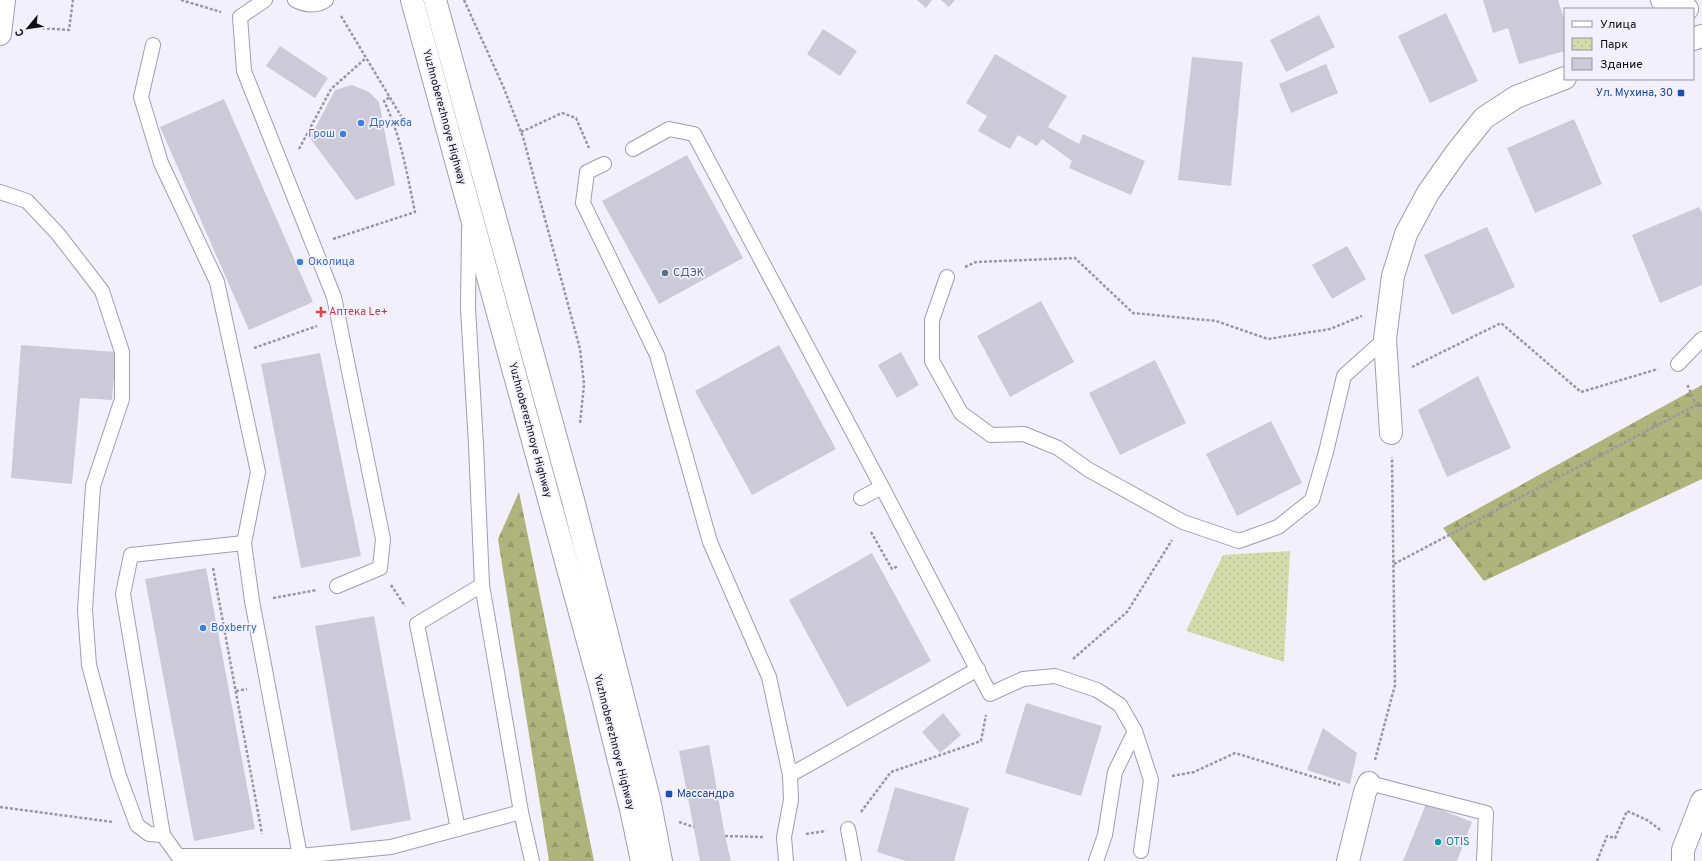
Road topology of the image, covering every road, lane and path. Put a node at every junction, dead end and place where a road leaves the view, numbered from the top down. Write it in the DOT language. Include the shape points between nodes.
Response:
graph roads {
  1 [pos="4,0"];
  2 [pos="73,0"];
  3 [pos="181,0"];
  4 [pos="265,0"];
  5 [pos="295,0"];
  6 [pos="326,0"];
  7 [pos="412,0"];
  8 [pos="435,0"];
  9 [pos="464,0"];
  10 [pos="1662,0"];
  11 [pos="1684,8"];
  12 [pos="339,13"];
  13 [pos="240,17"];
  14 [pos="0,30"];
  15 [pos="153,45"];
  16 [pos="366,58"];
  17 [pos="1564,78"];
  18 [pos="390,97"];
  19 [pos="401,116"];
  20 [pos="521,132"];
  21 [pos="523,137"];
  22 [pos="633,149"];
  23 [pos="600,166"];
  24 [pos="286,177"];
  25 [pos="0,192"];
  26 [pos="469,207"];
  27 [pos="314,246"];
  28 [pos="947,277"];
  29 [pos="1390,305"];
  30 [pos="338,319"];
  31 [pos="1385,338"];
  32 [pos="1702,339"];
  33 [pos="233,355"];
  34 [pos="1678,364"];
  35 [pos="1388,379"];
  36 [pos="1696,405"];
  37 [pos="1391,433"];
  38 [pos="882,487"];
  39 [pos="861,498"];
  40 [pos="1183,522"];
  41 [pos="871,532"];
  42 [pos="244,543"];
  43 [pos="209,547"];
  44 [pos="1394,564"];
  45 [pos="380,568"];
  46 [pos="892,569"];
  47 [pos="482,585"];
  48 [pos="337,586"];
  49 [pos="252,601"];
  50 [pos="417,624"];
  51 [pos="978,669"];
  52 [pos="1055,676"];
  53 [pos="990,694"];
  54 [pos="1135,731"];
  55 [pos="790,775"];
  56 [pos="1151,780"];
  57 [pos="1367,788"];
  58 [pos="1702,801"];
  59 [pos="0,807"];
  60 [pos="521,812"];
  61 [pos="676,821"];
  62 [pos="137,825"];
  63 [pos="694,828"];
  64 [pos="458,829"];
  65 [pos="848,829"];
  66 [pos="163,835"];
  67 [pos="725,836"];
  68 [pos="255,837"];
  69 [pos="784,837"];
  70 [pos="1141,851"];
  71 [pos="300,856"];
  72 [pos="1683,856"];
  73 [pos="532,861"];
  74 [pos="642,861"];
  75 [pos="661,861"];
  76 [pos="786,861"];
  77 [pos="854,861"];
  78 [pos="1096,861"];
  79 [pos="1348,861"];
  80 [pos="1484,861"];
  81 [pos="1597,861"];
  1 -- 14 [label="main road"];
  2 -- 14 [label="path" via="69,30"];
  3 -- 13 [label="path"];
  4 -- 13 [label="lane"];
  5 -- 6 [label="lane" via="314,5"];
  7 -- 26 [label="main road, Yuzhnoberezhnoye Highway"];
  8 -- 75 [label="main road, Yuzhnoberezhnoye Highway" via="573,500 649,799"];
  9 -- 20 [label="path"];
  10 -- 11 [label="main road"];
  12 -- 16 [label="path"];
  13 -- 24 [label="lane" via="244,70"];
  15 -- 33 [label="lane" via="141,97 161,163 217,282"];
  16 -- 18 [label="path"];
  16 -- 24 [label="path" via="331,89"];
  17 -- 29 [label="main road" via="1516,97 1484,118 1456,153 1428,193 1406,234 1393,276"];
  18 -- 19 [label="path"];
  18 -- 27 [label="path" via="384,101 401,147 415,212"];
  20 -- 21 [label="path"];
  20 -- 23 [label="path" via="562,113 576,118"];
  22 -- 38 [label="lane" via="670,129 694,134"];
  23 -- 55 [label="lane" via="587,172 583,203 657,355 710,542 770,677"];
  24 -- 27 [label="lane"];
  25 -- 62 [label="lane" via="27,202 58,234 102,291 122,352 122,399 93,486 85,610 89,665 119,776"];
  26 -- 47 [label="lane" via="468,308"];
  26 -- 74 [label="main road, Yuzhnoberezhnoye Highway" via="600,685"];
  27 -- 30 [label="lane" via="334,296"];
  28 -- 29 [label="path" via="976,262 1075,258 1133,313 1216,321 1268,339 1330,329"];
  28 -- 40 [label="lane" via="932,320 932,361 961,413 991,435 1024,434 1058,448 1095,473"];
  29 -- 31 [label="main road"];
  30 -- 33 [label="path"];
  30 -- 45 [label="lane" via="383,539"];
  31 -- 35 [label="main road"];
  31 -- 40 [label="lane" via="1344,376 1312,500 1278,527 1239,541"];
  32 -- 34 [label="lane"];
  33 -- 42 [label="lane" via="258,472"];
  34 -- 35 [label="path" via="1582,392 1501,323"];
  35 -- 37 [label="main road"];
  36 -- 44 [label="path"];
  37 -- 44 [label="path"];
  38 -- 39 [label="lane"];
  38 -- 51 [label="lane"];
  40 -- 52 [label="path" via="1127,612"];
  41 -- 46 [label="path"];
  42 -- 43 [label="lane"];
  42 -- 49 [label="lane"];
  43 -- 66 [label="lane" via="131,555 123,594"];
  43 -- 68 [label="path" via="263,835"];
  44 -- 57 [label="path" via="1395,685"];
  45 -- 48 [label="lane"];
  45 -- 50 [label="path"];
  47 -- 50 [label="lane"];
  47 -- 60 [label="lane"];
  48 -- 49 [label="path"];
  49 -- 71 [label="lane"];
  50 -- 64 [label="lane"];
  51 -- 53 [label="lane"];
  51 -- 55 [label="lane"];
  52 -- 53 [label="lane" via="1023,679"];
  52 -- 54 [label="lane" via="1097,690 1120,704"];
  53 -- 65 [label="path" via="981,741 891,772"];
  54 -- 56 [label="lane"];
  54 -- 78 [label="lane" via="1115,772 1105,835"];
  55 -- 69 [label="lane" via="791,800"];
  56 -- 57 [label="path" via="1194,772 1235,753"];
  56 -- 70 [label="lane"];
  57 -- 79 [label="main road"];
  57 -- 80 [label="lane" via="1486,813"];
  58 -- 72 [label="main road"];
  59 -- 62 [label="path"];
  60 -- 64 [label="lane"];
  60 -- 73 [label="lane"];
  61 -- 63 [label="path"];
  62 -- 66 [label="lane" via="149,834"];
  64 -- 71 [label="lane" via="391,847"];
  65 -- 69 [label="path"];
  65 -- 77 [label="lane"];
  66 -- 71 [label="lane" via="178,856"];
  67 -- 69 [label="path"];
  69 -- 76 [label="lane"];
  72 -- 81 [label="path" via="1669,836 1647,820 1627,811 1615,838 1608,836"];
}
